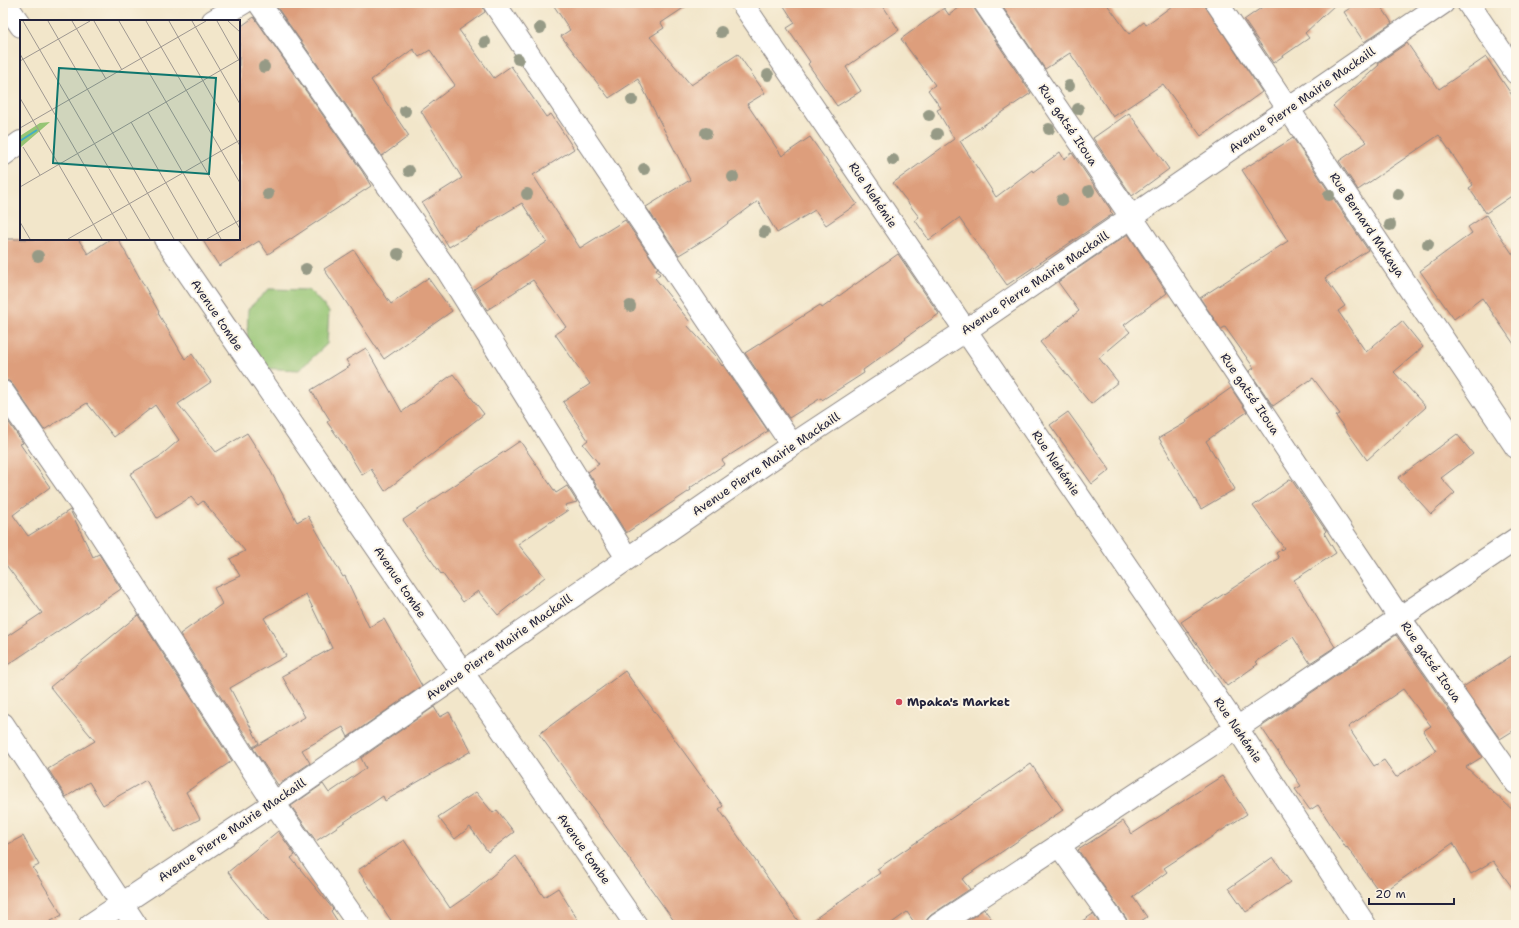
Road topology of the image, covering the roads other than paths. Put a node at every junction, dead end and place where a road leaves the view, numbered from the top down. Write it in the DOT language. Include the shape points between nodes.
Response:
graph roads {
  1 [pos="5,3"];
  2 [pos="243,3"];
  3 [pos="259,3"];
  4 [pos="494,3"];
  5 [pos="742,3"];
  6 [pos="985,3"];
  7 [pos="1217,3"];
  8 [pos="1443,3"];
  9 [pos="1468,3"];
  10 [pos="215,20"];
  11 [pos="20,25"];
  12 [pos="1516,73"];
  13 [pos="1289,109"];
  14 [pos="20,143"];
  15 [pos="3,155"];
  16 [pos="1132,218"];
  17 [pos="166,240"];
  18 [pos="965,331"];
  19 [pos="3,392"];
  20 [pos="792,445"];
  21 [pos="1516,447"];
  22 [pos="1516,539"];
  23 [pos="627,558"];
  24 [pos="1399,617"];
  25 [pos="462,672"];
  26 [pos="3,724"];
  27 [pos="1237,728"];
  28 [pos="1516,783"];
  29 [pos="274,803"];
  30 [pos="1059,845"];
  31 [pos="122,903"];
  32 [pos="90,925"];
  33 [pos="136,925"];
  34 [pos="359,925"];
  35 [pos="636,925"];
  36 [pos="938,925"];
  37 [pos="1116,925"];
  38 [pos="1365,925"];
  1 -- 11 [label="street"];
  2 -- 10 [label="street"];
  3 -- 23 [label="street" via="447,270"];
  4 -- 20 [label="street"];
  5 -- 18 [label="street, Rue Nehémie"];
  6 -- 16 [label="street, Rue gatsé Itoua"];
  7 -- 13 [label="street, Rue Bernard Makaya"];
  8 -- 13 [label="street, Avenue Pierre Mairie Mackaill"];
  9 -- 12 [label="street"];
  13 -- 16 [label="street, Avenue Pierre Mairie Mackaill"];
  13 -- 21 [label="street, Rue Bernard Makaya"];
  14 -- 15 [label="street"];
  16 -- 18 [label="street, Avenue Pierre Mairie Mackaill"];
  16 -- 24 [label="street, Rue gatsé Itoua"];
  17 -- 25 [label="street, Avenue tombe"];
  18 -- 20 [label="street, Avenue Pierre Mairie Mackaill"];
  18 -- 27 [label="street, Rue Nehémie"];
  19 -- 29 [label="street" via="89,516"];
  20 -- 23 [label="street, Avenue Pierre Mairie Mackaill"];
  22 -- 24 [label="street"];
  23 -- 25 [label="street, Avenue Pierre Mairie Mackaill"];
  24 -- 27 [label="street"];
  24 -- 28 [label="street, Rue gatsé Itoua"];
  25 -- 29 [label="street, Avenue Pierre Mairie Mackaill"];
  25 -- 35 [label="street, Avenue tombe"];
  26 -- 31 [label="street"];
  27 -- 30 [label="street"];
  27 -- 38 [label="street, Rue Nehémie"];
  29 -- 31 [label="street, Avenue Pierre Mairie Mackaill"];
  29 -- 34 [label="street"];
  30 -- 36 [label="street"];
  30 -- 37 [label="street"];
  31 -- 32 [label="street, Avenue Pierre Mairie Mackaill"];
  31 -- 33 [label="street"];
}
